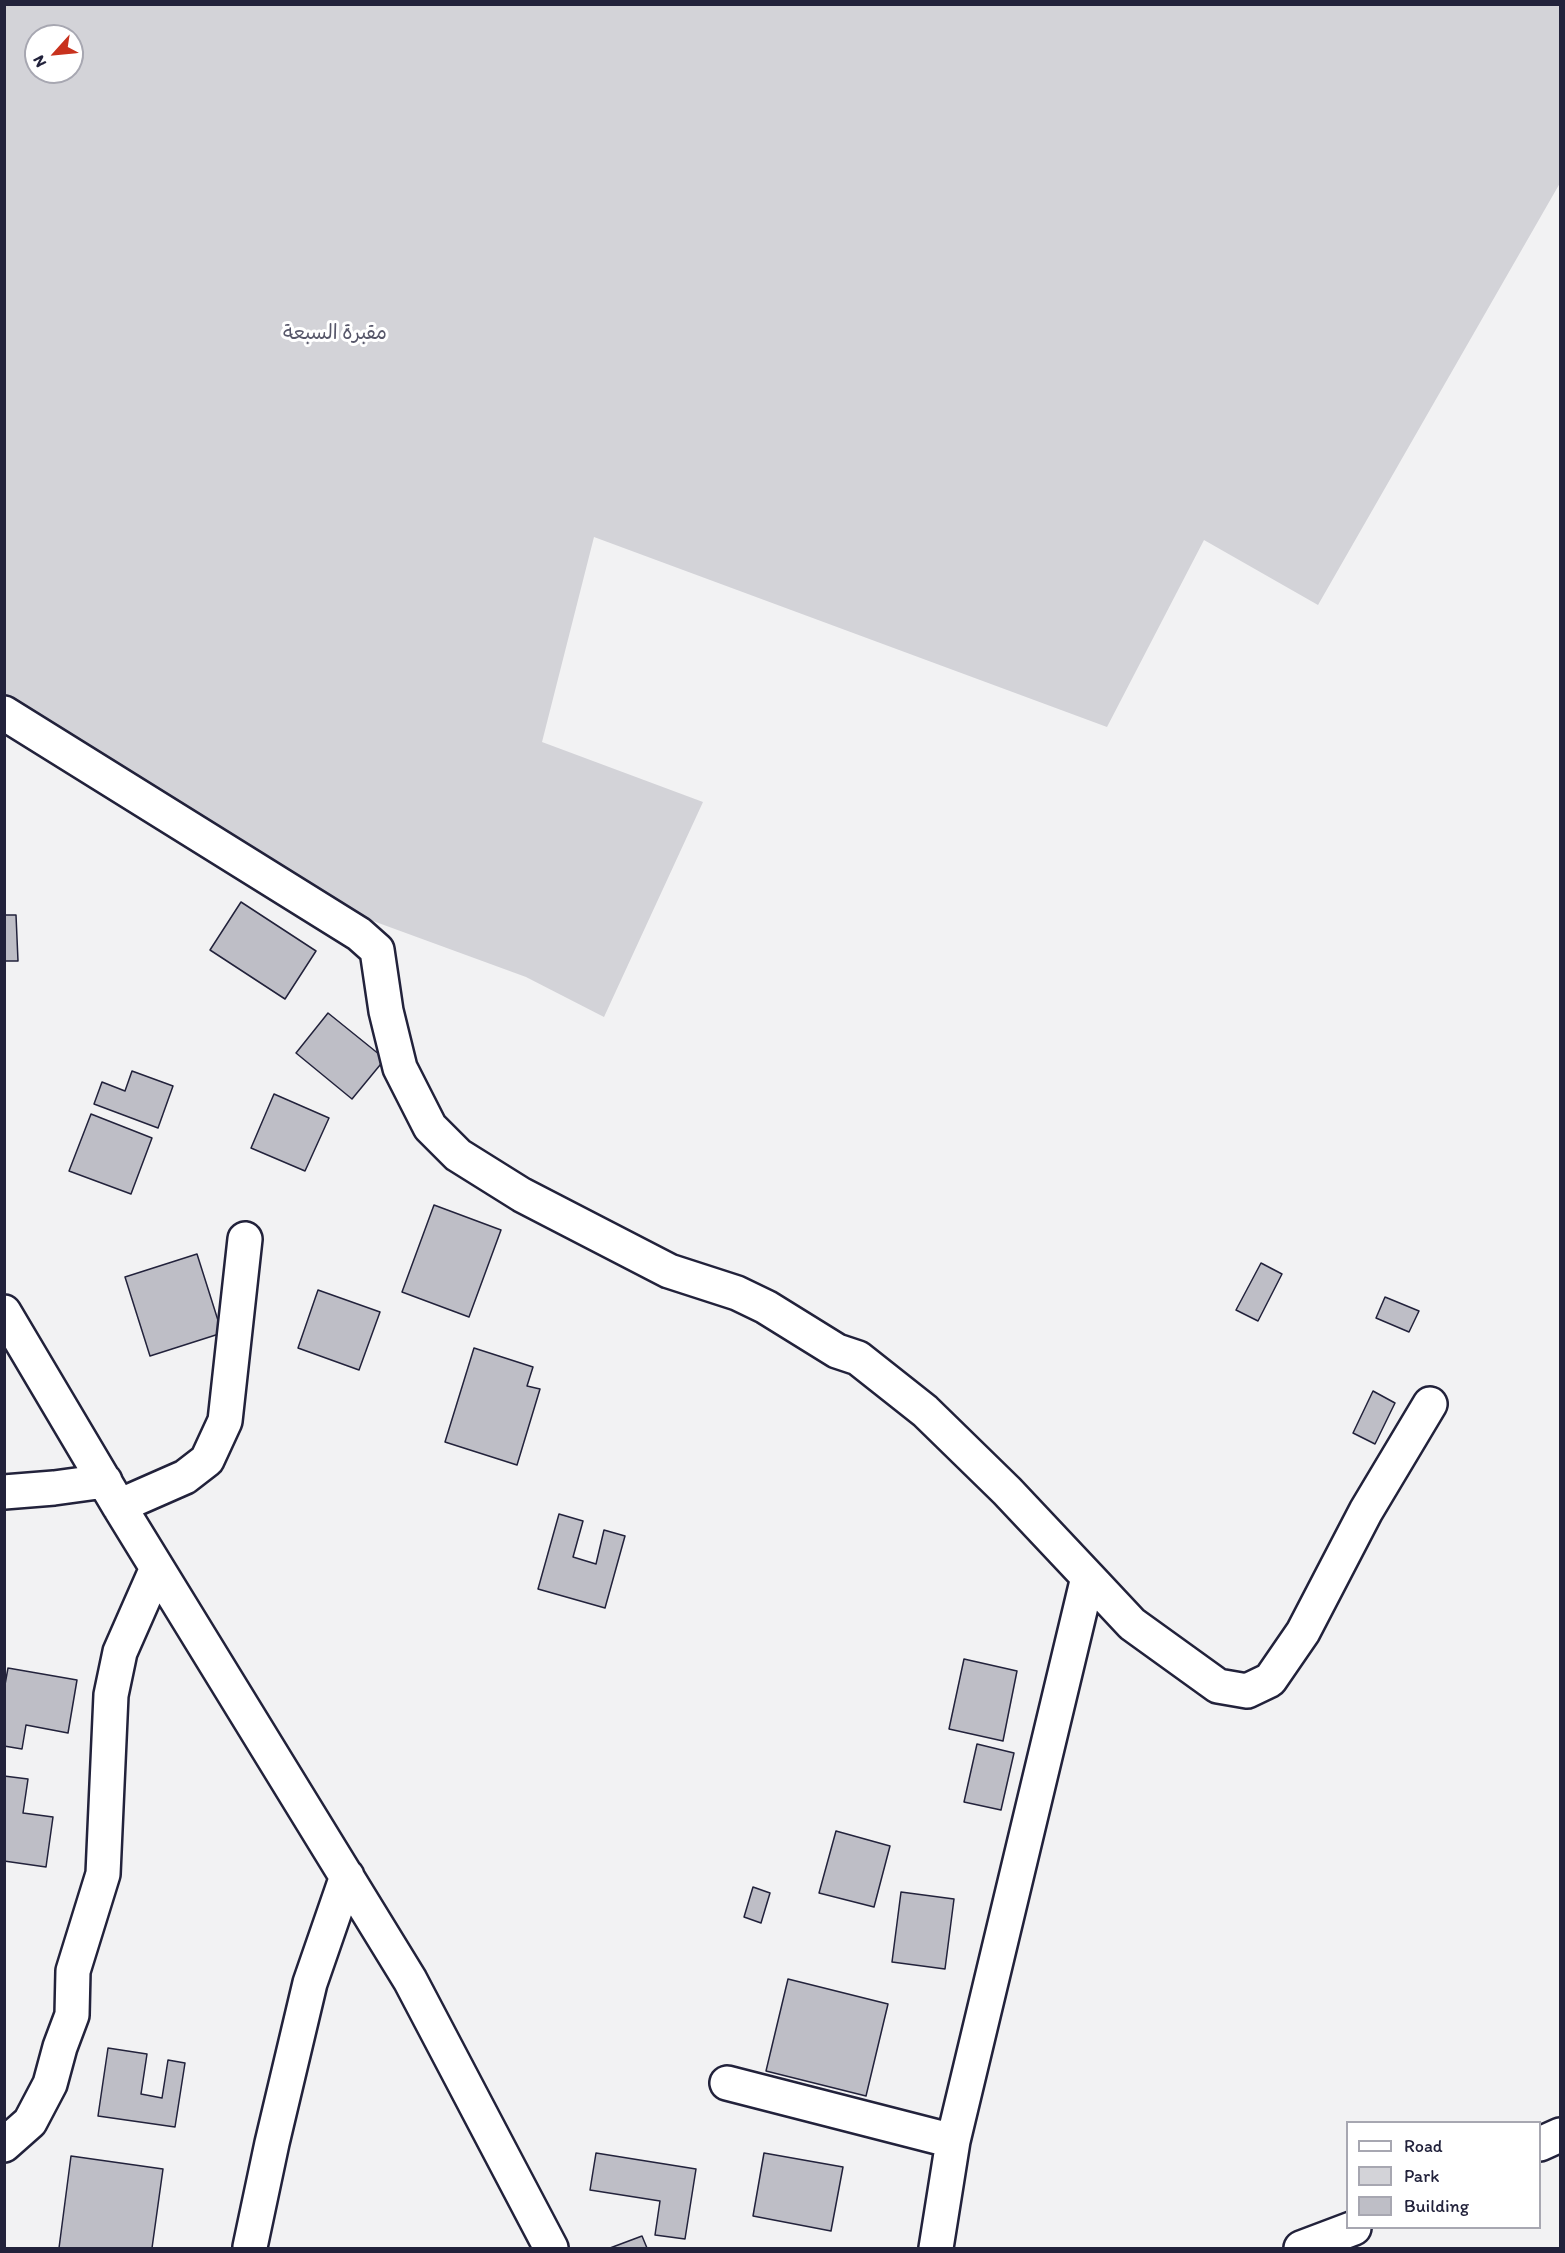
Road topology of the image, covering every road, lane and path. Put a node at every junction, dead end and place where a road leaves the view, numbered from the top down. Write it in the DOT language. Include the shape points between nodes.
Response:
graph roads {
  1 [pos="4,713"];
  2 [pos="245,1239"];
  3 [pos="4,1312"];
  4 [pos="1430,1404"];
  5 [pos="4,1492"];
  6 [pos="112,1494"];
  7 [pos="157,1568"];
  8 [pos="1088,1577"];
  9 [pos="347,1876"];
  10 [pos="727,2083"];
  11 [pos="1560,2135"];
  12 [pos="953,2141"];
  13 [pos="1541,2143"];
  14 [pos="4,2145"];
  15 [pos="1351,2229"];
  16 [pos="250,2247"];
  17 [pos="551,2248"];
  18 [pos="936,2248"];
  19 [pos="1301,2248"];
  1 -- 8 [label="street" via="358,934 376,950 400,1068 430,1127 458,1155 522,1195 669,1270 737,1293 837,1351 858,1358 925,1411"];
  2 -- 6 [label="street" via="225,1421 207,1460 185,1477"];
  3 -- 6 [label="street"];
  4 -- 8 [label="street" via="1366,1511 1303,1632 1270,1680 1247,1691 1218,1686 1132,1624"];
  5 -- 6 [label="street" via="54,1488"];
  6 -- 7 [label="street"];
  7 -- 9 [label="street"];
  7 -- 14 [label="street" via="120,1652 111,1695 103,1874 73,1971 72,2015 50,2084 30,2122"];
  8 -- 12 [label="street"];
  9 -- 16 [label="street" via="310,1983"];
  9 -- 17 [label="street" via="410,1980"];
  10 -- 12 [label="street"];
  11 -- 13 [label="street"];
  12 -- 18 [label="street"];
  15 -- 19 [label="street"];
}
